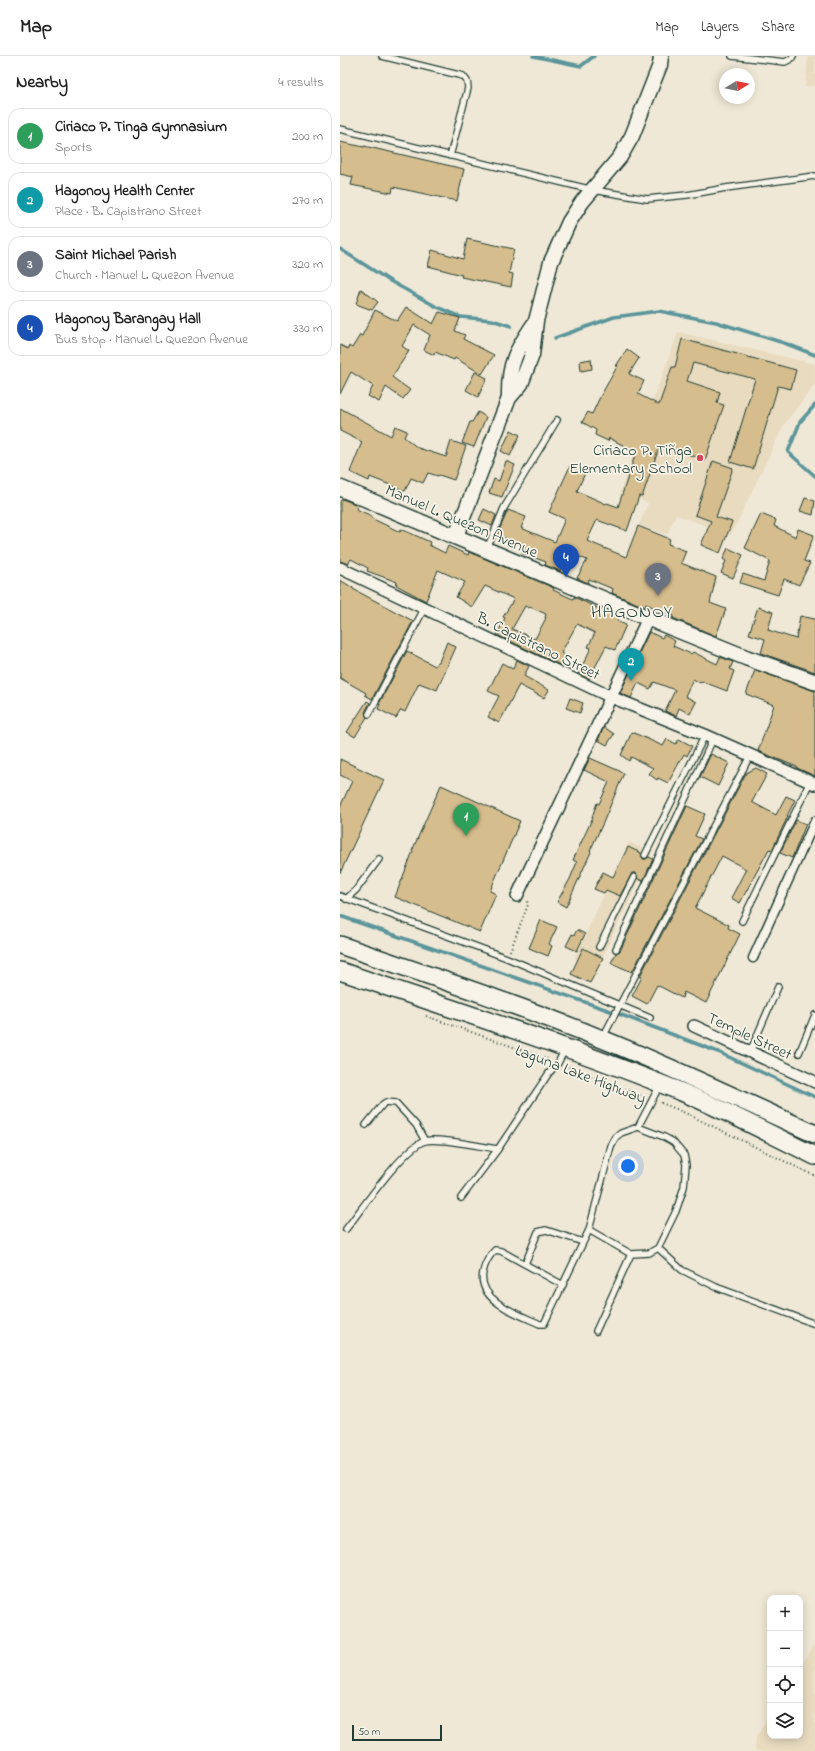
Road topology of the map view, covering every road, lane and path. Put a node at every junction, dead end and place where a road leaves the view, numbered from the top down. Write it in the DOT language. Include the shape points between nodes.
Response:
graph roads {
  1 [pos="382,56"];
  2 [pos="661,56"];
  3 [pos="732,56"];
  4 [pos="793,56"];
  5 [pos="340,129"];
  6 [pos="450,156"];
  7 [pos="815,176"];
  8 [pos="593,190"];
  9 [pos="557,420"];
  10 [pos="340,488"];
  11 [pos="456,536"];
  12 [pos="487,549"];
  13 [pos="340,568"];
  14 [pos="424,608"];
  15 [pos="648,618"];
  16 [pos="815,682"];
  17 [pos="611,697"];
  18 [pos="369,714"];
  19 [pos="709,737"];
  20 [pos="750,756"];
  21 [pos="812,783"];
  22 [pos="815,821"];
  23 [pos="645,855"];
  24 [pos="379,859"];
  25 [pos="634,877"];
  26 [pos="517,896"];
  27 [pos="343,897"];
  28 [pos="742,921"];
  29 [pos="340,946"];
  30 [pos="599,947"];
  31 [pos="616,949"];
  32 [pos="507,958"];
  33 [pos="753,958"];
  34 [pos="340,971"];
  35 [pos="778,987"];
  36 [pos="619,1006"];
  37 [pos="423,1015"];
  38 [pos="815,1015"];
  39 [pos="650,1018"];
  40 [pos="694,1026"];
  41 [pos="602,1039"];
  42 [pos="750,1052"];
  43 [pos="799,1053"];
  44 [pos="562,1056"];
  45 [pos="815,1082"];
  46 [pos="661,1084"];
  47 [pos="651,1099"];
  48 [pos="366,1125"];
  49 [pos="638,1127"];
  50 [pos="815,1134"];
  51 [pos="425,1141"];
  52 [pos="498,1149"];
  53 [pos="815,1156"];
  54 [pos="815,1176"];
  55 [pos="462,1198"];
  56 [pos="346,1229"];
  57 [pos="589,1230"];
  58 [pos="583,1242"];
  59 [pos="658,1248"];
  60 [pos="631,1254"];
  61 [pos="525,1264"];
  62 [pos="563,1285"];
  63 [pos="815,1324"];
  64 [pos="596,1331"];
  1 -- 6 [label="lane" via="466,78 468,88"];
  2 -- 8 [label="street" via="660,65 632,136 620,157"];
  3 -- 4 [label="lane" via="785,62"];
  5 -- 6 [label="lane"];
  6 -- 8 [label="lane"];
  7 -- 8 [label="lane" via="647,199"];
  8 -- 11 [label="street" via="569,222 554,255 536,321 518,348 512,363 509,398"];
  9 -- 12 [label="lane" via="504,508"];
  10 -- 11 [label="main road, Manuel L. Quezon Avenue"];
  11 -- 12 [label="main road, Manuel L. Quezon Avenue"];
  12 -- 15 [label="main road, Manuel L. Quezon Avenue"];
  13 -- 14 [label="street, B. Capistrano Street"];
  14 -- 17 [label="street, B. Capistrano Street"];
  14 -- 18 [label="lane"];
  15 -- 16 [label="main road, Manuel L. Quezon Avenue"];
  15 -- 17 [label="street"];
  17 -- 19 [label="street, B. Capistrano Street"];
  17 -- 26 [label="street"];
  19 -- 20 [label="street, B. Capistrano Street"];
  19 -- 23 [label="lane"];
  19 -- 31 [label="lane"];
  20 -- 21 [label="street, B. Capistrano Street"];
  20 -- 36 [label="lane"];
  21 -- 28 [label="lane"];
  22 -- 33 [label="street"];
  24 -- 27 [label="lane" via="356,890"];
  25 -- 30 [label="lane"];
  26 -- 32 [label="path" via="528,905"];
  27 -- 32 [label="lane"];
  29 -- 41 [label="main road" via="487,995"];
  32 -- 36 [label="lane"];
  34 -- 44 [label="main road, Laguna Lake Highway"];
  35 -- 42 [label="lane"];
  36 -- 39 [label="lane"];
  36 -- 41 [label="lane"];
  37 -- 44 [label="path, Laguna Lake Highway"];
  38 -- 43 [label="lane"];
  40 -- 42 [label="street, Temple Street"];
  41 -- 50 [label="main road"];
  42 -- 45 [label="street, Temple Street"];
  44 -- 46 [label="main road, Laguna Lake Highway"];
  44 -- 47 [label="path, Laguna Lake Highway"];
  44 -- 52 [label="lane"];
  46 -- 47 [label="lane"];
  46 -- 53 [label="main road, Laguna Lake Highway"];
  47 -- 49 [label="lane"];
  47 -- 54 [label="path, Laguna Lake Highway"];
  48 -- 51 [label="lane" via="383,1104 396,1103 416,1125"];
  49 -- 57 [label="lane" via="621,1132 611,1146"];
  49 -- 59 [label="lane" via="672,1142 684,1155 686,1165 684,1187 676,1211"];
  51 -- 52 [label="lane" via="444,1141"];
  51 -- 56 [label="lane" via="409,1151"];
  52 -- 55 [label="lane"];
  57 -- 58 [label="lane"];
  57 -- 60 [label="lane"];
  58 -- 61 [label="lane" via="546,1230 540,1231"];
  58 -- 62 [label="lane"];
  59 -- 60 [label="lane" via="649,1253"];
  59 -- 63 [label="lane" via="682,1270 696,1277"];
  60 -- 64 [label="lane"];
  61 -- 62 [label="lane"];
  61 -- 62 [label="lane" via="501,1251 495,1250 490,1254 482,1278 484,1288 490,1297 515,1312 544,1324"];
}
